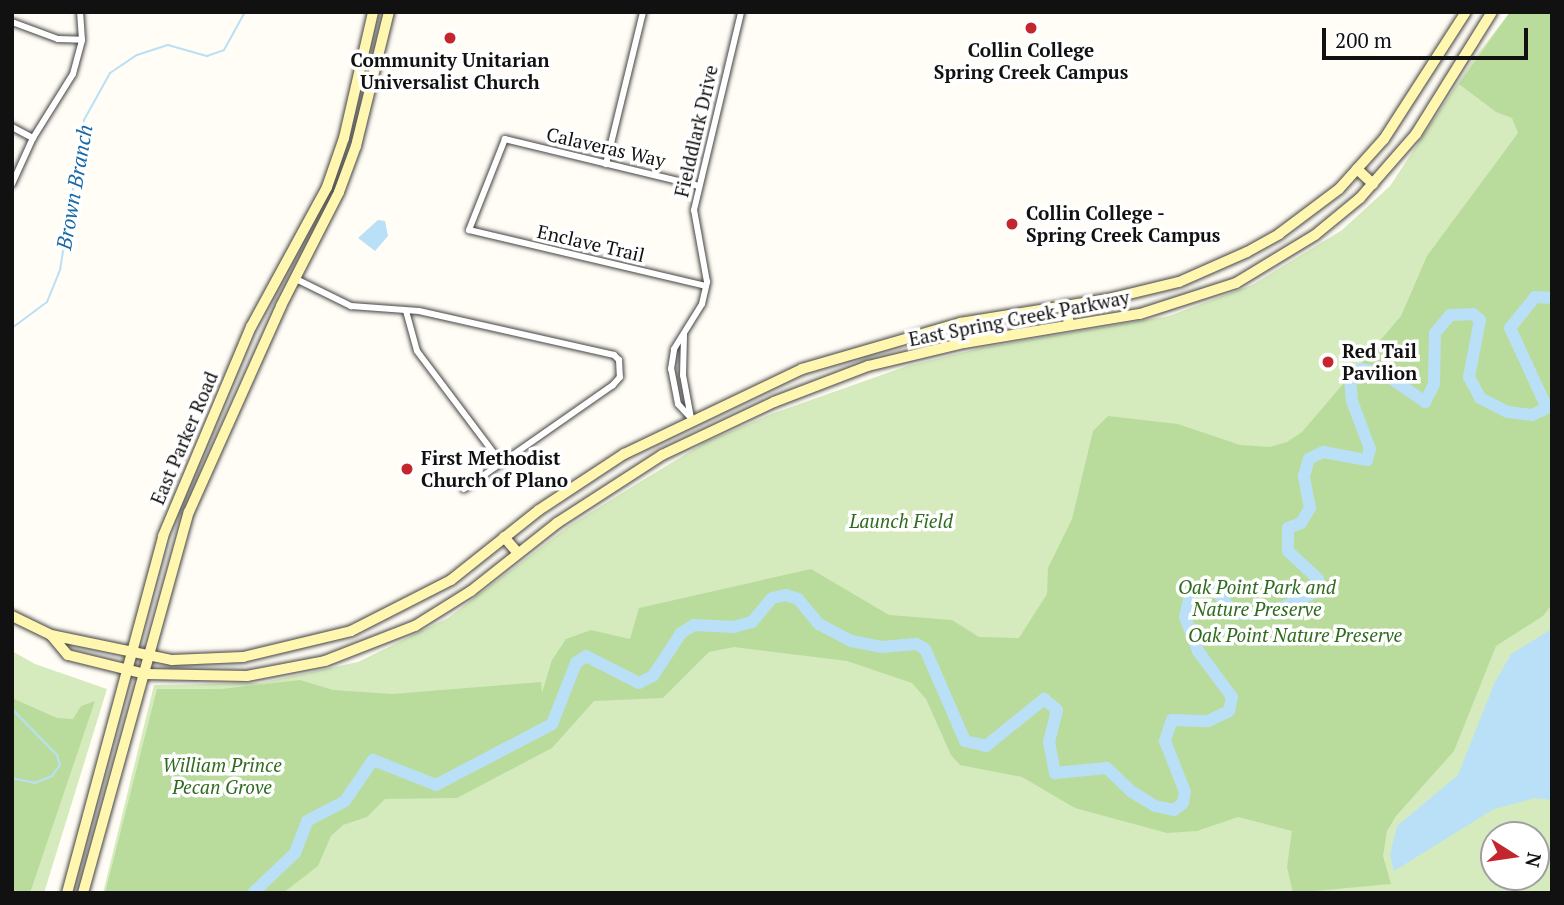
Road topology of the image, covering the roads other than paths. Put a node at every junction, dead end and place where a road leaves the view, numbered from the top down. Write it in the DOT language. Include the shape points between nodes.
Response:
graph roads {
  1 [pos="80,12"];
  2 [pos="373,12"];
  3 [pos="389,12"];
  4 [pos="643,12"];
  5 [pos="741,12"];
  6 [pos="1466,12"];
  7 [pos="1492,12"];
  8 [pos="12,22"];
  9 [pos="82,40"];
  10 [pos="359,81"];
  11 [pos="372,83"];
  12 [pos="12,127"];
  13 [pos="33,138"];
  14 [pos="341,147"];
  15 [pos="354,151"];
  16 [pos="606,163"];
  17 [pos="1357,169"];
  18 [pos="12,184"];
  19 [pos="1373,184"];
  20 [pos="699,186"];
  21 [pos="327,187"];
  22 [pos="339,192"];
  23 [pos="469,230"];
  24 [pos="280,271"];
  25 [pos="294,278"];
  26 [pos="705,286"];
  27 [pos="1066,304"];
  28 [pos="405,311"];
  29 [pos="1069,325"];
  30 [pos="684,335"];
  31 [pos="691,418"];
  32 [pos="700,435"];
  33 [pos="201,440"];
  34 [pos="216,448"];
  35 [pos="500,461"];
  36 [pos="464,489"];
  37 [pos="504,537"];
  38 [pos="517,553"];
  39 [pos="12,616"];
  40 [pos="51,635"];
  41 [pos="132,653"];
  42 [pos="149,656"];
  43 [pos="129,671"];
  44 [pos="145,674"];
  45 [pos="67,893"];
  46 [pos="83,893"];
  1 -- 9 [label="street"];
  2 -- 10 [label="main road, East Parker Road"];
  3 -- 11 [label="main road, East Parker Road"];
  4 -- 16 [label="street"];
  5 -- 20 [label="street, Fielddlark Drive"];
  6 -- 17 [label="main road, East Spring Creek Parkway" via="1406,108"];
  7 -- 19 [label="main road, East Spring Creek Parkway" via="1416,134"];
  8 -- 9 [label="street" via="58,39"];
  9 -- 13 [label="street" via="65,90"];
  10 -- 11 [label="main road"];
  10 -- 14 [label="main road, East Parker Road"];
  11 -- 15 [label="main road, East Parker Road"];
  12 -- 13 [label="street"];
  13 -- 18 [label="street"];
  14 -- 15 [label="main road"];
  14 -- 21 [label="main road, East Parker Road"];
  15 -- 22 [label="main road, East Parker Road"];
  16 -- 20 [label="street, Calaveras Way"];
  16 -- 23 [label="street, Calaveras Way" via="505,139"];
  17 -- 19 [label="main road"];
  17 -- 27 [label="main road, East Spring Creek Parkway" via="1279,234 1214,270 1108,299"];
  19 -- 29 [label="main road, East Spring Creek Parkway" via="1315,235 1236,283 1167,307"];
  20 -- 26 [label="street, Fielddlark Drive" via="694,210 706,262"];
  21 -- 22 [label="main road"];
  21 -- 24 [label="main road, East Parker Road"];
  22 -- 25 [label="main road, East Parker Road"];
  23 -- 26 [label="street, Enclave Trail"];
  24 -- 25 [label="main road"];
  24 -- 33 [label="main road, East Parker Road"];
  25 -- 28 [label="street" via="351,306"];
  25 -- 34 [label="main road, East Parker Road"];
  26 -- 30 [label="street, Fielddlark Drive" via="702,304"];
  27 -- 29 [label="main road"];
  27 -- 31 [label="main road, East Spring Creek Parkway" via="1015,311 871,346 802,369"];
  28 -- 35 [label="street" via="417,351"];
  28 -- 35 [label="street" via="601,352 619,360 620,377 613,385"];
  29 -- 32 [label="main road, East Spring Creek Parkway" via="868,366"];
  30 -- 31 [label="street, Fielddlark Drive" via="683,375"];
  30 -- 31 [label="street, Fielddlark Drive" via="674,349 671,369 678,404"];
  31 -- 32 [label="main road"];
  31 -- 37 [label="main road, East Spring Creek Parkway" via="601,468"];
  32 -- 38 [label="main road, East Spring Creek Parkway" via="589,500"];
  33 -- 34 [label="main road"];
  33 -- 41 [label="main road, East Parker Road" via="163,536"];
  34 -- 42 [label="main road, East Parker Road" via="189,512"];
  35 -- 36 [label="street"];
  37 -- 38 [label="main road"];
  37 -- 42 [label="main road, East Spring Creek Parkway" via="451,580 351,631 243,657"];
  38 -- 44 [label="main road, East Spring Creek Parkway" via="471,592 415,626 325,661 247,676"];
  39 -- 40 [label="main road"];
  40 -- 41 [label="main road, East Spring Creek Parkway"];
  40 -- 43 [label="main road, East Spring Creek Parkway" via="68,655"];
  41 -- 42 [label="main road, East Spring Creek Parkway"];
  41 -- 43 [label="main road, East Parker Road"];
  42 -- 44 [label="main road, East Parker Road"];
  43 -- 44 [label="main road, East Spring Creek Parkway"];
  43 -- 45 [label="main road, East Parker Road"];
  44 -- 46 [label="main road, East Parker Road"];
}
